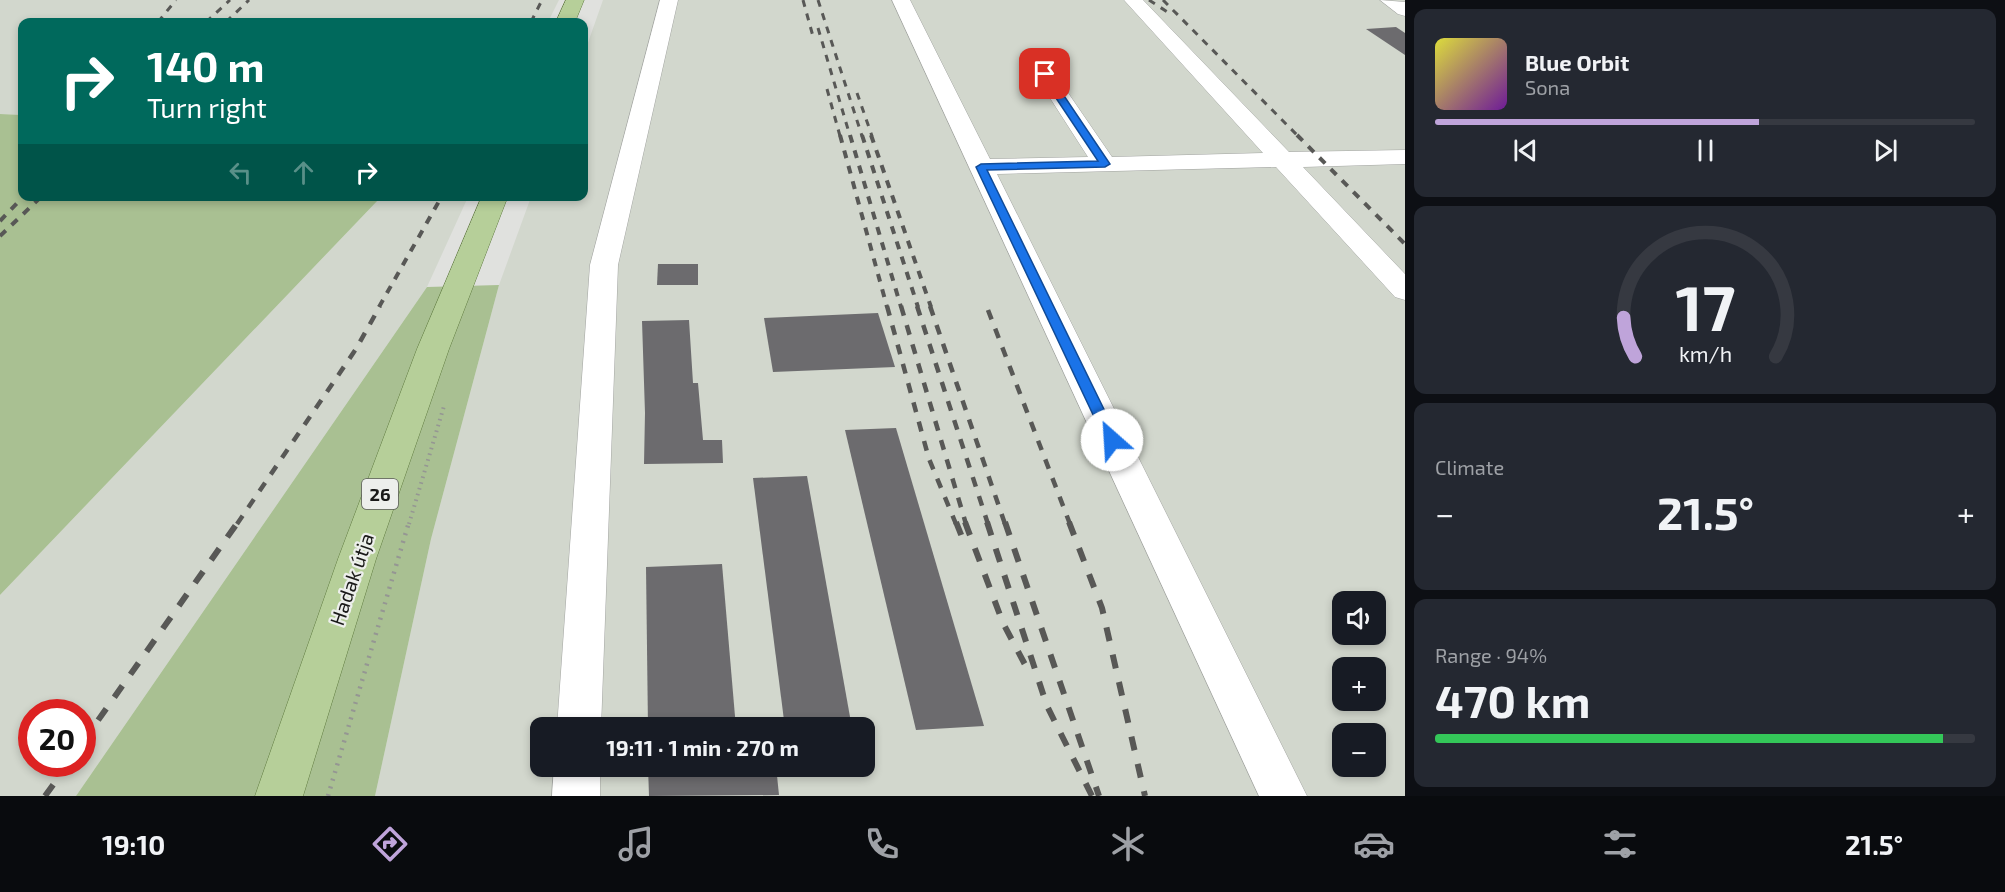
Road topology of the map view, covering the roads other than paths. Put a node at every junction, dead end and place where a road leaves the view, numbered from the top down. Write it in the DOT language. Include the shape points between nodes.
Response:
graph roads {
  1 [pos="575,0"];
  2 [pos="669,0"];
  3 [pos="900,0"];
  4 [pos="1133,0"];
  5 [pos="568,18"];
  6 [pos="1033,56"];
  7 [pos="1405,157"];
  8 [pos="1282,159"];
  9 [pos="1105,164"];
  10 [pos="981,167"];
  11 [pos="493,201"];
  12 [pos="1405,291"];
  13 [pos="580,717"];
  14 [pos="577,777"];
  15 [pos="279,796"];
  16 [pos="576,796"];
  17 [pos="1283,796"];
  1 -- 5 [label="main road"];
  2 -- 13 [label="lane" via="604,265"];
  3 -- 10 [label="lane"];
  4 -- 8 [label="lane"];
  6 -- 9 [label="lane"];
  7 -- 8 [label="lane"];
  8 -- 9 [label="lane"];
  8 -- 12 [label="lane"];
  9 -- 10 [label="lane"];
  10 -- 17 [label="lane"];
  11 -- 15 [label="main road, Hadak útja / 26" via="364,537"];
  14 -- 16 [label="lane"];
}
